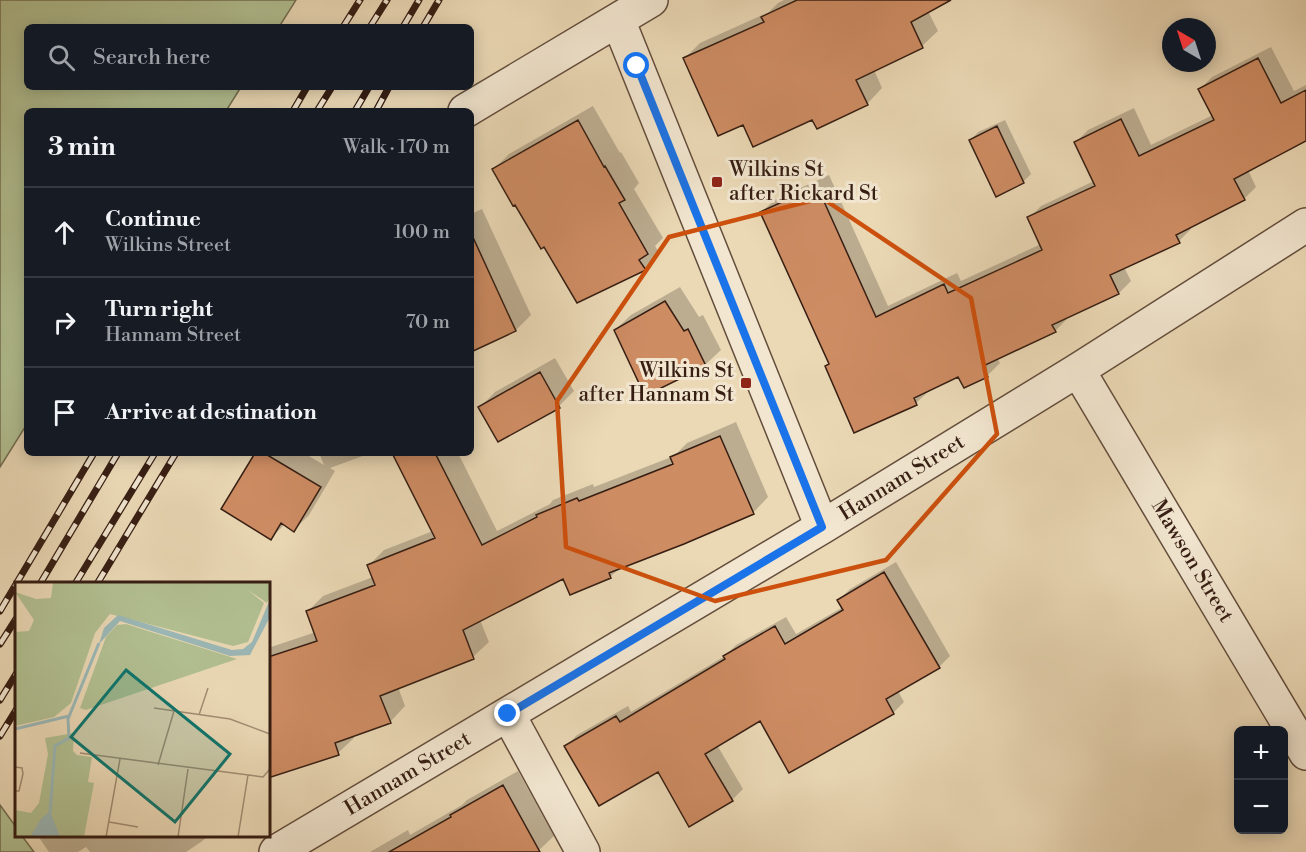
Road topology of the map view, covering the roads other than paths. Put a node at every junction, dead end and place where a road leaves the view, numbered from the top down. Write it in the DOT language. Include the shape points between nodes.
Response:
graph roads {
  1 [pos="651,0"];
  2 [pos="618,20"];
  3 [pos="470,108"];
  4 [pos="1306,225"];
  5 [pos="1078,370"];
  6 [pos="822,527"];
  7 [pos="508,714"];
  8 [pos="1306,753"];
  9 [pos="276,852"];
  10 [pos="583,852"];
  1 -- 2 [label="street"];
  2 -- 3 [label="street"];
  2 -- 6 [label="street"];
  4 -- 5 [label="street, Hannam Street"];
  5 -- 6 [label="street, Hannam Street"];
  5 -- 8 [label="street, Mawson Street"];
  6 -- 7 [label="street, Hannam Street"];
  7 -- 9 [label="street, Hannam Street"];
  7 -- 10 [label="street"];
}
